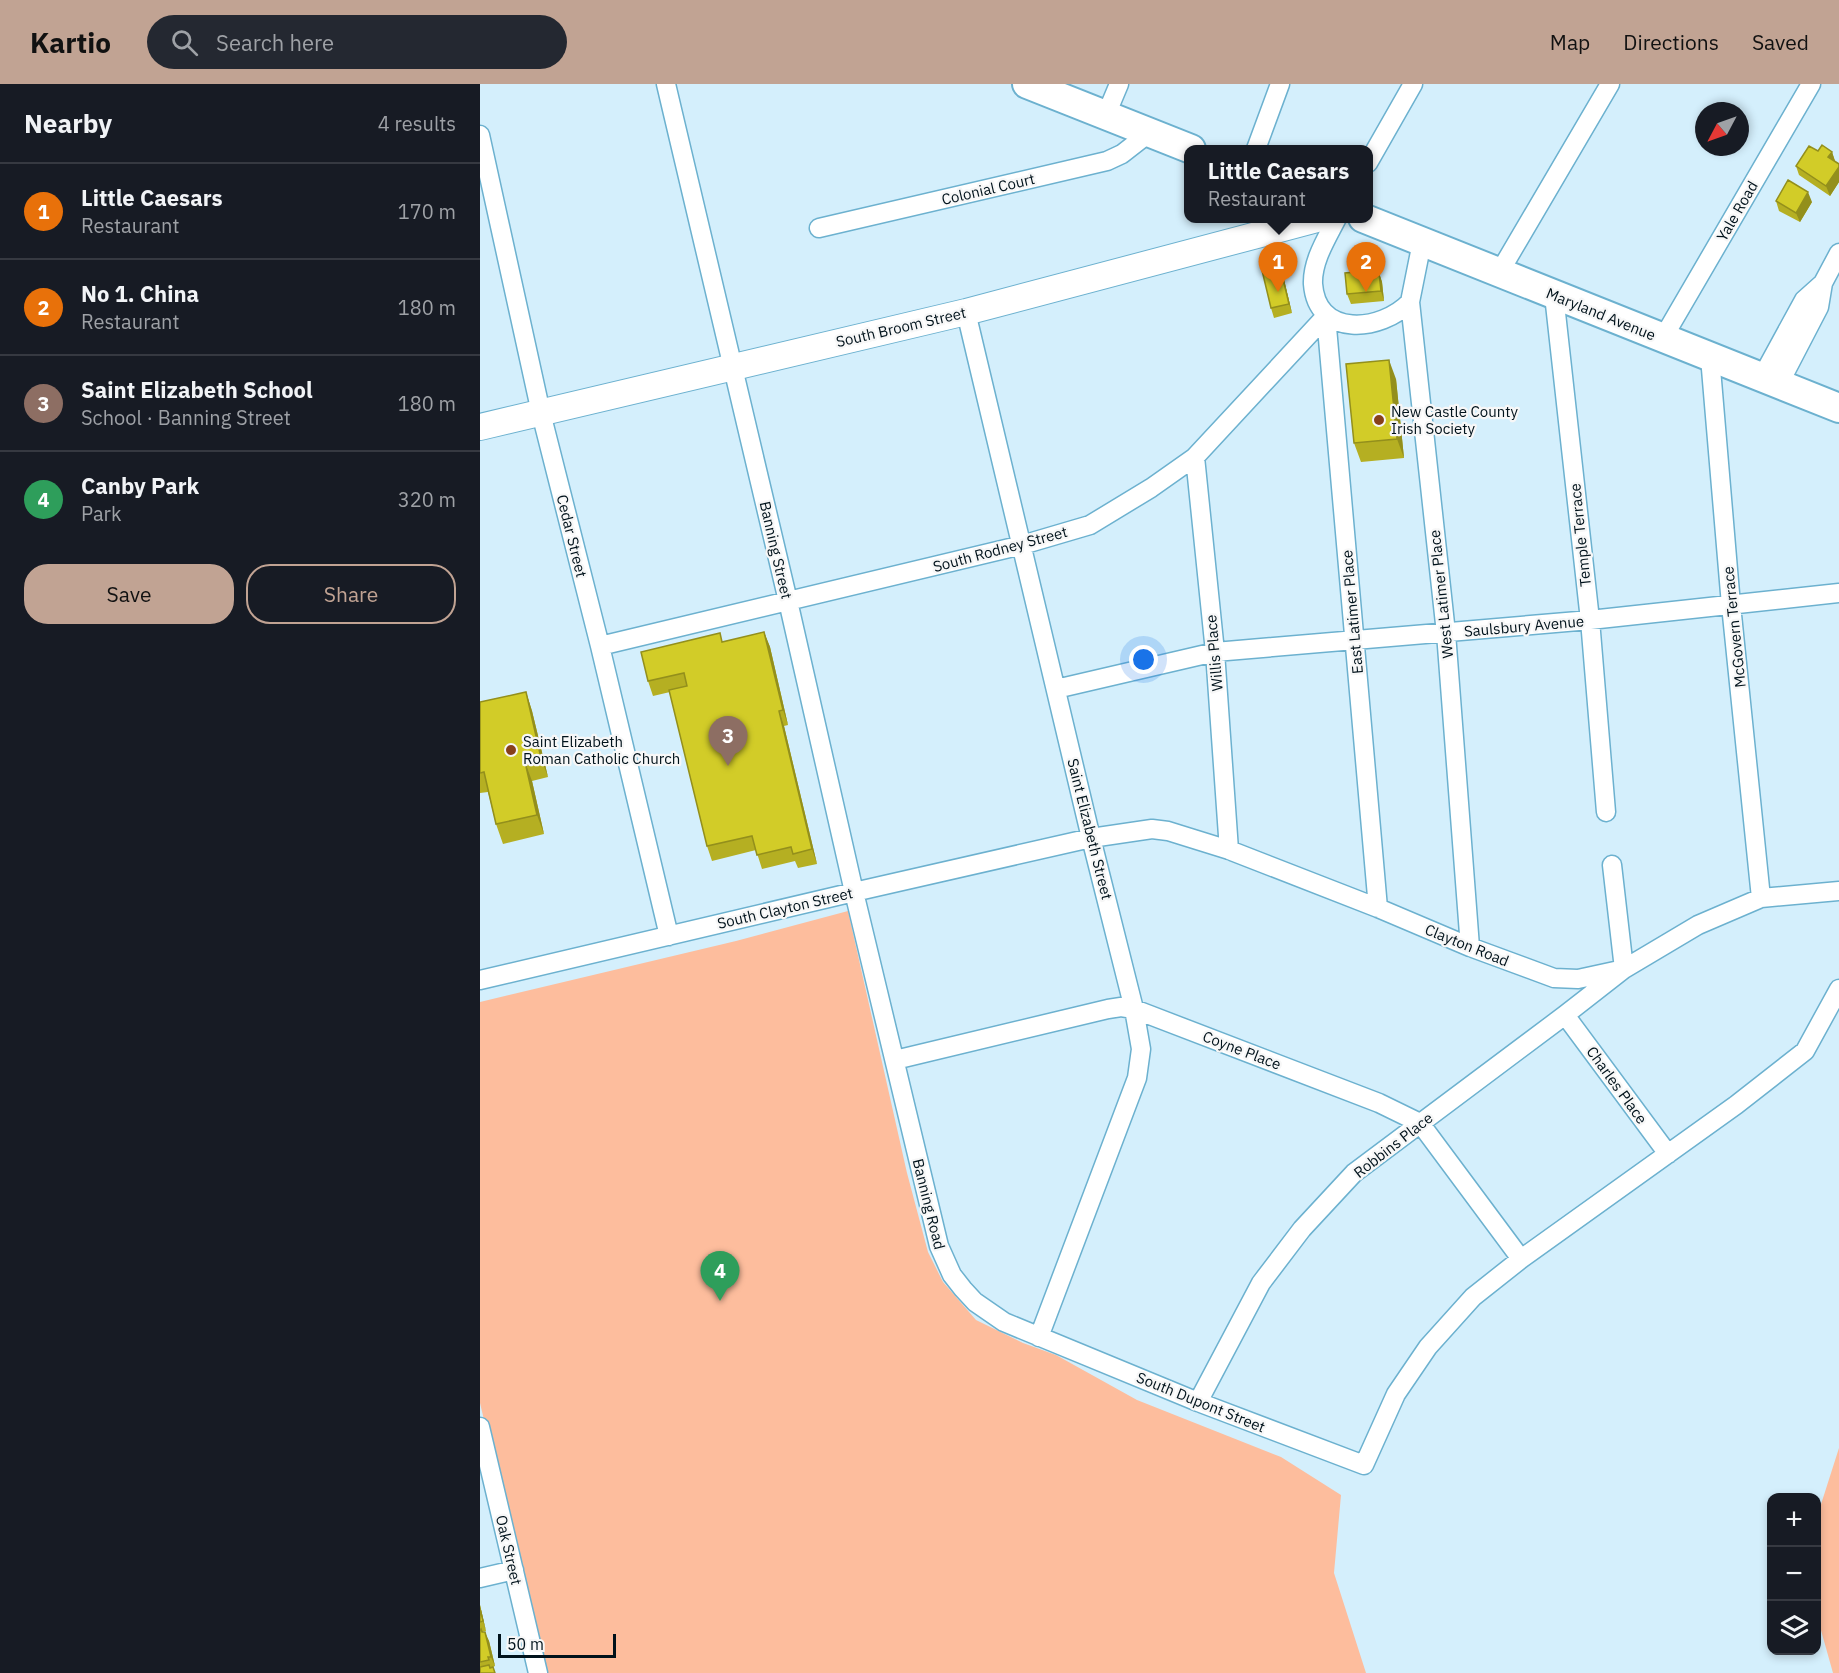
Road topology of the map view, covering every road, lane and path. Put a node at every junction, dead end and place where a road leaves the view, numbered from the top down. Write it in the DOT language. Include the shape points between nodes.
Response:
graph roads {
  1 [pos="666,84"];
  2 [pos="1028,84"];
  3 [pos="1119,84"];
  4 [pos="1280,84"];
  5 [pos="1413,84"];
  6 [pos="1610,84"];
  7 [pos="1811,84"];
  8 [pos="1106,115"];
  9 [pos="1149,133"];
  10 [pos="480,135"];
  11 [pos="1258,145"];
  12 [pos="1184,147"];
  13 [pos="1373,154"];
  14 [pos="1306,223"];
  15 [pos="1335,223"];
  16 [pos="1373,223"];
  17 [pos="819,228"];
  18 [pos="1422,242"];
  19 [pos="1839,253"];
  20 [pos="1499,273"];
  21 [pos="1554,295"];
  22 [pos="1410,302"];
  23 [pos="966,312"];
  24 [pos="1326,316"];
  25 [pos="1663,338"];
  26 [pos="1710,357"];
  27 [pos="732,366"];
  28 [pos="1770,380"];
  29 [pos="1839,408"];
  30 [pos="541,412"];
  31 [pos="480,427"];
  32 [pos="1195,457"];
  33 [pos="1022,545"];
  34 [pos="1839,593"];
  35 [pos="788,601"];
  36 [pos="1731,605"];
  37 [pos="1590,620"];
  38 [pos="1446,633"];
  39 [pos="1355,641"];
  40 [pos="600,646"];
  41 [pos="1215,652"];
  42 [pos="1056,689"];
  43 [pos="1606,812"];
  44 [pos="1091,838"];
  45 [pos="1229,850"];
  46 [pos="1612,865"];
  47 [pos="1839,891"];
  48 [pos="854,892"];
  49 [pos="1761,898"];
  50 [pos="1378,908"];
  51 [pos="669,936"];
  52 [pos="1470,947"];
  53 [pos="1624,969"];
  54 [pos="480,980"];
  55 [pos="1839,988"];
  56 [pos="1134,1009"];
  57 [pos="1565,1015"];
  58 [pos="895,1060"];
  59 [pos="1420,1123"];
  60 [pos="1668,1154"];
  61 [pos="1521,1259"];
  62 [pos="1039,1337"];
  63 [pos="1198,1402"];
  64 [pos="480,1427"];
  65 [pos="514,1570"];
  66 [pos="480,1578"];
  67 [pos="538,1673"];
  1 -- 27 [label="street, Banning Street"];
  2 -- 8 [label="main road"];
  3 -- 8 [label="street"];
  4 -- 11 [label="street"];
  5 -- 13 [label="street"];
  6 -- 20 [label="street"];
  7 -- 25 [label="street, Yale Road"];
  8 -- 9 [label="main road"];
  9 -- 12 [label="main road"];
  9 -- 17 [label="street, Colonial Court" via="1107,161"];
  10 -- 30 [label="street, Cedar Street"];
  14 -- 23 [label="street, South Broom Street"];
  15 -- 24 [label="street" via="1314,271 1315,295"];
  16 -- 18 [label="main road, Maryland Avenue"];
  18 -- 20 [label="main road, Maryland Avenue"];
  18 -- 22 [label="street, West Latimer Place"];
  19 -- 28 [label="street" via="1823,283 1819,307"];
  20 -- 21 [label="main road, Maryland Avenue"];
  21 -- 25 [label="main road, Maryland Avenue"];
  21 -- 37 [label="street, Temple Terrace"];
  22 -- 24 [label="street" via="1392,316 1365,324 1345,323"];
  22 -- 38 [label="street, West Latimer Place"];
  23 -- 27 [label="street, South Broom Street"];
  23 -- 33 [label="street, Saint Elizabeth Street"];
  24 -- 32 [label="street, South Rodney Street"];
  24 -- 39 [label="street, East Latimer Place"];
  25 -- 26 [label="main road, Maryland Avenue"];
  26 -- 28 [label="main road, Maryland Avenue"];
  26 -- 36 [label="street, McGovern Terrace"];
  27 -- 30 [label="street, South Broom Street"];
  27 -- 35 [label="street, Banning Street"];
  28 -- 29 [label="main road, Maryland Avenue"];
  30 -- 31 [label="street, South Broom Street"];
  30 -- 40 [label="street, Cedar Street"];
  32 -- 33 [label="street, South Rodney Street" via="1090,525"];
  32 -- 41 [label="street, Willis Place"];
  33 -- 35 [label="street, South Rodney Street"];
  33 -- 42 [label="street, Saint Elizabeth Street"];
  34 -- 36 [label="street, Saulsbury Avenue"];
  35 -- 40 [label="street, South Rodney Street"];
  35 -- 48 [label="street, Banning Street"];
  36 -- 37 [label="street, Saulsbury Avenue"];
  36 -- 49 [label="street, McGovern Terrace"];
  37 -- 38 [label="street, Saulsbury Avenue"];
  37 -- 43 [label="street, Temple Terrace"];
  38 -- 39 [label="street, Saulsbury Avenue"];
  38 -- 52 [label="street, West Latimer Place"];
  39 -- 41 [label="street, Saulsbury Avenue"];
  39 -- 50 [label="street, East Latimer Place"];
  40 -- 51 [label="street, Cedar Street"];
  41 -- 42 [label="street, Saulsbury Avenue"];
  41 -- 45 [label="street, Willis Place"];
  42 -- 44 [label="street, Saint Elizabeth Street"];
  44 -- 45 [label="street, Clayton Road" via="1152,829"];
  44 -- 48 [label="street, South Clayton Street"];
  44 -- 56 [label="street, Saint Elizabeth Street"];
  45 -- 50 [label="street, Clayton Road"];
  46 -- 53 [label="street"];
  47 -- 49 [label="street, Clayton Road"];
  48 -- 51 [label="street, South Clayton Street"];
  48 -- 58 [label="street, Banning Street"];
  49 -- 53 [label="street, Clayton Road" via="1698,925"];
  50 -- 52 [label="street, Clayton Road"];
  51 -- 54 [label="street, South Clayton Street"];
  52 -- 53 [label="street, Clayton Road" via="1554,978 1578,979"];
  53 -- 57 [label="street, Robbins Place"];
  55 -- 60 [label="street" via="1805,1050"];
  56 -- 58 [label="street, Coyne Place" via="1108,1009"];
  56 -- 59 [label="street, Coyne Place" via="1379,1103"];
  56 -- 62 [label="street, Saint Elizabeth Street" via="1141,1049 1137,1078"];
  57 -- 59 [label="street, Robbins Place"];
  57 -- 60 [label="street, Charles Place"];
  58 -- 62 [label="street, Banning Road" via="944,1259 952,1275 975,1302 1004,1322"];
  59 -- 61 [label="street, Coyne Place"];
  59 -- 63 [label="street, Robbins Place" via="1354,1173 1302,1228 1261,1283"];
  60 -- 61 [label="street"];
  61 -- 63 [label="street, South Dupont Street" via="1473,1297 1428,1347 1396,1394 1364,1465"];
  62 -- 63 [label="street, South Dupont Street"];
  64 -- 65 [label="street, Oak Street"];
  65 -- 66 [label="street"];
  65 -- 67 [label="street, Oak Street"];
}
